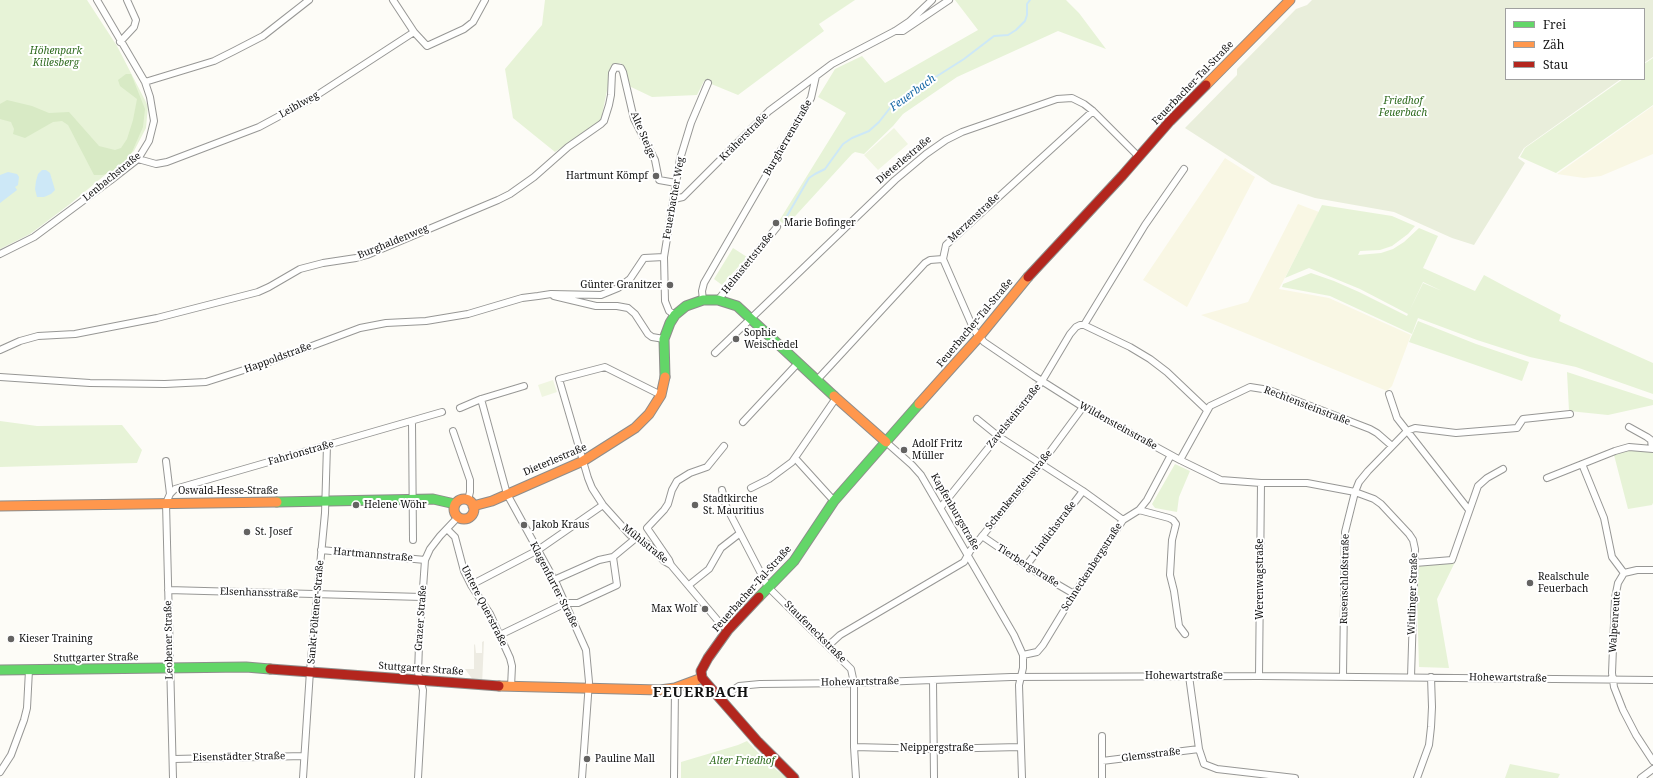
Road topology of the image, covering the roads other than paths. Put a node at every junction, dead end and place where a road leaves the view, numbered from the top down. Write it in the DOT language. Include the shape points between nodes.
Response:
graph roads {
  1 [pos="97,0"];
  2 [pos="127,0"];
  3 [pos="309,0"];
  4 [pos="393,0"];
  5 [pos="485,0"];
  6 [pos="932,0"];
  7 [pos="948,0"];
  8 [pos="1290,0"];
  9 [pos="895,31"];
  10 [pos="414,32"];
  11 [pos="120,42"];
  12 [pos="816,76"];
  13 [pos="613,78"];
  14 [pos="144,82"];
  15 [pos="708,83"];
  16 [pos="1092,111"];
  17 [pos="1139,158"];
  18 [pos="138,159"];
  19 [pos="1184,169"];
  20 [pos="676,184"];
  21 [pos="674,199"];
  22 [pos="777,227"];
  23 [pos="0,254"];
  24 [pos="664,257"];
  25 [pos="943,259"];
  26 [pos="551,294"];
  27 [pos="703,300"];
  28 [pos="718,300"];
  29 [pos="674,315"];
  30 [pos="751,318"];
  31 [pos="1084,325"];
  32 [pos="979,337"];
  33 [pos="664,339"];
  34 [pos="0,350"];
  35 [pos="715,353"];
  36 [pos="798,363"];
  37 [pos="0,377"];
  38 [pos="817,380"];
  39 [pos="1042,381"];
  40 [pos="524,386"];
  41 [pos="1389,394"];
  42 [pos="661,395"];
  43 [pos="836,398"];
  44 [pos="481,399"];
  45 [pos="1083,406"];
  46 [pos="460,408"];
  47 [pos="1207,410"];
  48 [pos="442,412"];
  49 [pos="1570,414"];
  50 [pos="978,419"];
  51 [pos="412,422"];
  52 [pos="743,422"];
  53 [pos="1629,427"];
  54 [pos="453,431"];
  55 [pos="1408,431"];
  56 [pos="998,436"];
  57 [pos="886,442"];
  58 [pos="327,445"];
  59 [pos="724,446"];
  60 [pos="1392,446"];
  61 [pos="1653,448"];
  62 [pos="1171,454"];
  63 [pos="795,458"];
  64 [pos="1180,460"];
  65 [pos="166,461"];
  66 [pos="583,461"];
  67 [pos="1041,464"];
  68 [pos="1582,464"];
  69 [pos="1503,469"];
  70 [pos="1547,478"];
  71 [pos="1261,483"];
  72 [pos="751,488"];
  73 [pos="722,490"];
  74 [pos="1083,491"];
  75 [pos="1355,492"];
  76 [pos="507,494"];
  77 [pos="168,499"];
  78 [pos="413,500"];
  79 [pos="834,501"];
  80 [pos="325,502"];
  81 [pos="470,503"];
  82 [pos="455,504"];
  83 [pos="603,505"];
  84 [pos="0,506"];
  85 [pos="941,507"];
  86 [pos="1139,510"];
  87 [pos="1469,510"];
  88 [pos="458,517"];
  89 [pos="1123,520"];
  90 [pos="447,529"];
  91 [pos="740,534"];
  92 [pos="982,536"];
  93 [pos="636,538"];
  94 [pos="413,540"];
  95 [pos="321,550"];
  96 [pos="538,550"];
  97 [pos="967,555"];
  98 [pos="613,557"];
  99 [pos="426,560"];
  100 [pos="1415,563"];
  101 [pos="671,565"];
  102 [pos="1026,566"];
  103 [pos="1653,570"];
  104 [pos="1624,573"];
  105 [pos="554,580"];
  106 [pos="688,585"];
  107 [pos="472,586"];
  108 [pos="768,587"];
  109 [pos="168,590"];
  110 [pos="1074,594"];
  111 [pos="318,595"];
  112 [pos="422,597"];
  113 [pos="566,603"];
  114 [pos="728,630"];
  115 [pos="1185,634"];
  116 [pos="500,635"];
  117 [pos="829,645"];
  118 [pos="1023,655"];
  119 [pos="170,668"];
  120 [pos="0,670"];
  121 [pos="29,670"];
  122 [pos="310,670"];
  123 [pos="1189,676"];
  124 [pos="1260,676"];
  125 [pos="1343,676"];
  126 [pos="1021,677"];
  127 [pos="1411,677"];
  128 [pos="1431,677"];
  129 [pos="702,678"];
  130 [pos="1613,679"];
  131 [pos="933,680"];
  132 [pos="1653,680"];
  133 [pos="421,681"];
  134 [pos="854,683"];
  135 [pos="511,687"];
  136 [pos="675,688"];
  137 [pos="589,689"];
  138 [pos="719,699"];
  139 [pos="1102,736"];
  140 [pos="1020,746"];
  141 [pos="854,747"];
  142 [pos="934,749"];
  143 [pos="1199,749"];
  144 [pos="304,756"];
  145 [pos="174,759"];
  146 [pos="1102,761"];
  147 [pos="1653,761"];
  148 [pos="1653,769"];
  149 [pos="0,772"];
  150 [pos="174,778"];
  151 [pos="302,778"];
  152 [pos="418,778"];
  153 [pos="582,778"];
  154 [pos="674,778"];
  155 [pos="794,778"];
  156 [pos="856,778"];
  157 [pos="934,778"];
  158 [pos="1022,778"];
  159 [pos="1102,778"];
  160 [pos="1295,778"];
  161 [pos="1417,778"];
  162 [pos="1641,778"];
  1 -- 11 [label="street, Lenbachstraße"];
  2 -- 11 [label="street" via="136,20 134,27"];
  3 -- 14 [label="street" via="263,36 214,61"];
  4 -- 10 [label="street"];
  5 -- 10 [label="street" via="473,22 464,29 427,46"];
  6 -- 9 [label="street"];
  7 -- 9 [label="street" via="903,31"];
  8 -- 17 [label="street, Feuerbacher-Tal-Straße" via="1170,121"];
  9 -- 12 [label="street" via="832,64"];
  10 -- 18 [label="street, Leiblweg" via="312,99 259,127 167,162 156,164"];
  11 -- 14 [label="street, Lenbachstraße"];
  12 -- 21 [label="street, Kräherstraße" via="769,111 683,197"];
  12 -- 27 [label="street, Burgherrenstraße" via="811,98 704,283"];
  13 -- 20 [label="street, Alte Steige" via="613,69 621,68 634,119 655,160 659,180"];
  13 -- 34 [label="street, Burghaldenweg" via="604,121 568,147 534,177 498,200 367,255 323,262 300,269 258,292 157,318 75,334 33,337"];
  14 -- 18 [label="street, Lenbachstraße" via="150,97 154,121 149,141"];
  15 -- 20 [label="street, Feuerbacher Weg" via="685,140"];
  16 -- 17 [label="street, Dieterlestraße"];
  16 -- 25 [label="street, Merzenstraße" via="948,242 944,248"];
  16 -- 30 [label="street, Dieterlestraße" via="1072,98 1057,99 980,125 946,140 895,180"];
  17 -- 32 [label="street, Feuerbacher-Tal-Straße" via="1025,281"];
  18 -- 23 [label="street, Lenbachstraße" via="34,237"];
  19 -- 31 [label="street, Zavelsteinstraße" via="1145,225"];
  20 -- 21 [label="street, Feuerbacher Weg"];
  21 -- 24 [label="street, Feuerbacher Weg"];
  22 -- 28 [label="street, Helmstettstraße"];
  24 -- 26 [label="street, Happoldstraße" via="644,258 630,279 608,293 594,296"];
  24 -- 29 [label="street, Feuerbacher Weg" via="666,301 669,311"];
  25 -- 32 [label="street, Wildensteinstraße" via="965,312"];
  25 -- 38 [label="street" via="925,263"];
  26 -- 33 [label="street, Happoldstraße" via="596,306 628,308 648,334"];
  26 -- 37 [label="street, Happoldstraße" via="522,298 468,314 360,328 206,382 90,383"];
  27 -- 28 [label="street, Kapfenburgstraße"];
  27 -- 29 [label="street" via="686,306"];
  28 -- 30 [label="street, Kapfenburgstraße" via="737,306"];
  29 -- 33 [label="street"];
  30 -- 35 [label="street, Dieterlestraße"];
  30 -- 36 [label="street, Kapfenburgstraße"];
  31 -- 39 [label="street, Zavelsteinstraße" via="1076,327 1070,334"];
  31 -- 47 [label="street" via="1150,359"];
  32 -- 39 [label="street, Wildensteinstraße"];
  32 -- 57 [label="street, Feuerbacher-Tal-Straße"];
  33 -- 42 [label="street, Dieterlestraße" via="665,377"];
  36 -- 38 [label="street, Kapfenburgstraße"];
  36 -- 52 [label="street"];
  38 -- 43 [label="street, Kapfenburgstraße"];
  39 -- 45 [label="street, Wildensteinstraße"];
  39 -- 56 [label="street, Zavelsteinstraße"];
  40 -- 44 [label="street"];
  41 -- 55 [label="street" via="1397,418"];
  42 -- 66 [label="street, Dieterlestraße" via="650,414 636,428"];
  42 -- 66 [label="street, Mühlstraße" via="605,367 559,379"];
  43 -- 57 [label="street, Kapfenburgstraße"];
  43 -- 63 [label="street"];
  44 -- 46 [label="street"];
  44 -- 76 [label="street, Klagenfurter Straße"];
  45 -- 62 [label="street, Wildensteinstraße"];
  45 -- 67 [label="street, Schenkensteinstraße"];
  47 -- 60 [label="street, Rechtensteinstraße" via="1214,403 1246,388 1261,388 1377,433"];
  47 -- 64 [label="street, Rechtensteinstraße"];
  48 -- 51 [label="street, Fahrionstraße"];
  49 -- 55 [label="street" via="1524,419 1517,428 1456,433 1415,428"];
  50 -- 56 [label="street"];
  51 -- 58 [label="street, Fahrionstraße"];
  51 -- 78 [label="street"];
  53 -- 61 [label="street" via="1647,436"];
  54 -- 81 [label="street" via="470,480"];
  55 -- 60 [label="street, Rusenschloßstraße"];
  55 -- 87 [label="street"];
  56 -- 67 [label="street"];
  56 -- 85 [label="street, Zavelsteinstraße"];
  57 -- 79 [label="street, Feuerbacher-Tal-Straße"];
  57 -- 85 [label="street, Kapfenburgstraße" via="917,469"];
  58 -- 77 [label="street, Fahrionstraße" via="175,489"];
  58 -- 80 [label="street, Sankt-Pöltener-Straße"];
  59 -- 101 [label="street" via="707,467 690,473 677,482 664,510 646,528"];
  60 -- 75 [label="street, Rusenschloßstraße" via="1359,482"];
  61 -- 68 [label="street" via="1628,447"];
  62 -- 64 [label="street, Wildensteinstraße"];
  62 -- 86 [label="street, Schneckenbergstraße"];
  63 -- 72 [label="street" via="776,475"];
  63 -- 79 [label="street"];
  64 -- 71 [label="street, Wildensteinstraße" via="1221,480"];
  65 -- 77 [label="street, Leobener Straße"];
  66 -- 76 [label="street, Dieterlestraße"];
  66 -- 83 [label="street, Mühlstraße" via="592,488"];
  67 -- 74 [label="street"];
  67 -- 92 [label="street, Schenkensteinstraße"];
  68 -- 70 [label="street"];
  68 -- 104 [label="street" via="1604,518 1612,557"];
  69 -- 87 [label="street" via="1478,486"];
  71 -- 75 [label="street, Wildensteinstraße" via="1307,483"];
  71 -- 124 [label="street, Werenwagstraße"];
  73 -- 91 [label="street, Staufeneckstraße" via="726,506"];
  74 -- 89 [label="street"];
  74 -- 102 [label="street, Lindichstraße"];
  75 -- 100 [label="street, Wittlinger Straße" via="1381,504 1409,534 1415,549"];
  75 -- 125 [label="street, Rusenschloßstraße" via="1345,532"];
  76 -- 81 [label="street, Oswald-Hesse-Straße" via="492,501"];
  76 -- 96 [label="street, Klagenfurter Straße"];
  77 -- 80 [label="street, Oswald-Hesse-Straße"];
  77 -- 84 [label="street, Oswald-Hesse-Straße"];
  77 -- 109 [label="street, Leobener Straße"];
  78 -- 80 [label="street, Oswald-Hesse-Straße"];
  78 -- 82 [label="street, Oswald-Hesse-Straße" via="444,500"];
  78 -- 94 [label="street"];
  79 -- 108 [label="street, Feuerbacher-Tal-Straße" via="794,561"];
  80 -- 95 [label="street, Sankt-Pöltener-Straße"];
  81 -- 82 [label="street, Oswald-Hesse-Straße" via="462,499"];
  81 -- 88 [label="street" via="473,513 465,519"];
  82 -- 88 [label="street" via="454,510"];
  83 -- 93 [label="street, Mühlstraße" via="630,535"];
  83 -- 96 [label="street"];
  85 -- 97 [label="street, Kapfenburgstraße"];
  86 -- 89 [label="street, Schneckenbergstraße"];
  86 -- 115 [label="street" via="1169,518 1176,524 1172,540 1170,575 1180,626"];
  87 -- 100 [label="street" via="1452,560"];
  88 -- 90 [label="street, Grazer Straße"];
  89 -- 110 [label="street, Schneckenbergstraße"];
  90 -- 99 [label="street, Grazer Straße" via="430,550"];
  90 -- 107 [label="street, Untere Querstraße" via="455,537 464,571"];
  91 -- 106 [label="street" via="721,548 706,572"];
  91 -- 108 [label="street, Staufeneckstraße"];
  92 -- 97 [label="street, Schenkensteinstraße"];
  92 -- 102 [label="street, Tierbergstraße"];
  93 -- 98 [label="street"];
  93 -- 101 [label="street, Mühlstraße" via="649,545"];
  95 -- 99 [label="street, Hartmannstraße"];
  95 -- 111 [label="street, Sankt-Pöltener-Straße"];
  96 -- 105 [label="street, Klagenfurter Straße"];
  96 -- 107 [label="street"];
  97 -- 117 [label="street, Schenkensteinstraße" via="964,562 840,635"];
  97 -- 118 [label="street, Kapfenburgstraße"];
  98 -- 105 [label="street" via="599,560"];
  98 -- 113 [label="street" via="617,585 578,604"];
  99 -- 112 [label="street, Grazer Straße"];
  100 -- 127 [label="street, Wittlinger Straße"];
  101 -- 106 [label="street, Mühlstraße"];
  102 -- 110 [label="street, Tierbergstraße"];
  103 -- 104 [label="street"];
  104 -- 130 [label="street, Walpenreute" via="1618,583 1615,598"];
  105 -- 113 [label="street, Klagenfurter Straße"];
  106 -- 114 [label="street, Mühlstraße"];
  107 -- 116 [label="street, Untere Querstraße"];
  108 -- 114 [label="street, Feuerbacher-Tal-Straße"];
  108 -- 117 [label="street, Staufeneckstraße"];
  109 -- 111 [label="street, Elsenhansstraße"];
  109 -- 119 [label="street, Leobener Straße"];
  110 -- 118 [label="street, Schneckenbergstraße" via="1043,645 1037,652"];
  111 -- 112 [label="street, Elsenhansstraße"];
  111 -- 122 [label="street, Sankt-Pöltener-Straße"];
  112 -- 133 [label="street, Grazer Straße" via="418,645 418,673"];
  113 -- 116 [label="street"];
  113 -- 137 [label="street, Klagenfurter Straße" via="586,650"];
  114 -- 129 [label="street, Feuerbacher-Tal-Straße" via="703,665"];
  116 -- 135 [label="street, Untere Querstraße" via="512,662"];
  117 -- 134 [label="street, Staufeneckstraße" via="851,668"];
  118 -- 126 [label="street"];
  119 -- 121 [label="street, Stuttgarter Straße"];
  119 -- 122 [label="street, Stuttgarter Straße" via="246,666"];
  119 -- 145 [label="street, Leobener Straße"];
  120 -- 121 [label="street, Stuttgarter Straße"];
  121 -- 149 [label="street" via="24,720 11,755"];
  122 -- 133 [label="street, Stuttgarter Straße"];
  122 -- 144 [label="street, Sankt-Pöltener-Straße"];
  123 -- 124 [label="street, Hohewartstraße"];
  123 -- 126 [label="street, Hohewartstraße"];
  123 -- 143 [label="street"];
  124 -- 125 [label="street, Hohewartstraße"];
  125 -- 127 [label="street, Hohewartstraße"];
  126 -- 131 [label="street, Hohewartstraße"];
  126 -- 140 [label="street"];
  127 -- 128 [label="street, Hohewartstraße"];
  128 -- 130 [label="street, Hohewartstraße"];
  128 -- 161 [label="street" via="1431,727"];
  129 -- 136 [label="street, Stuttgarter Straße"];
  129 -- 138 [label="street"];
  130 -- 132 [label="street, Hohewartstraße"];
  130 -- 147 [label="street, Walpenreute" via="1623,710"];
  131 -- 134 [label="street, Hohewartstraße"];
  131 -- 142 [label="street"];
  133 -- 135 [label="street, Stuttgarter Straße"];
  133 -- 152 [label="street, Grazer Straße" via="424,690"];
  134 -- 138 [label="street, Hohewartstraße" via="739,686"];
  134 -- 141 [label="street, Staufeneckstraße"];
  135 -- 137 [label="street, Stuttgarter Straße"];
  136 -- 137 [label="street, Stuttgarter Straße"];
  136 -- 154 [label="street"];
  137 -- 153 [label="street, Klagenfurter Straße"];
  138 -- 155 [label="street"];
  139 -- 146 [label="street"];
  140 -- 142 [label="street, Neippergstraße"];
  140 -- 158 [label="street"];
  141 -- 142 [label="street, Neippergstraße"];
  141 -- 156 [label="street, Staufeneckstraße"];
  142 -- 157 [label="street"];
  143 -- 146 [label="street, Glemsstraße"];
  143 -- 160 [label="street" via="1204,764 1217,769"];
  144 -- 145 [label="street, Eisenstädter Straße"];
  144 -- 151 [label="street, Sankt-Pöltener-Straße"];
  145 -- 150 [label="street, Leobener Straße"];
  146 -- 159 [label="street"];
  148 -- 162 [label="street"];
}
